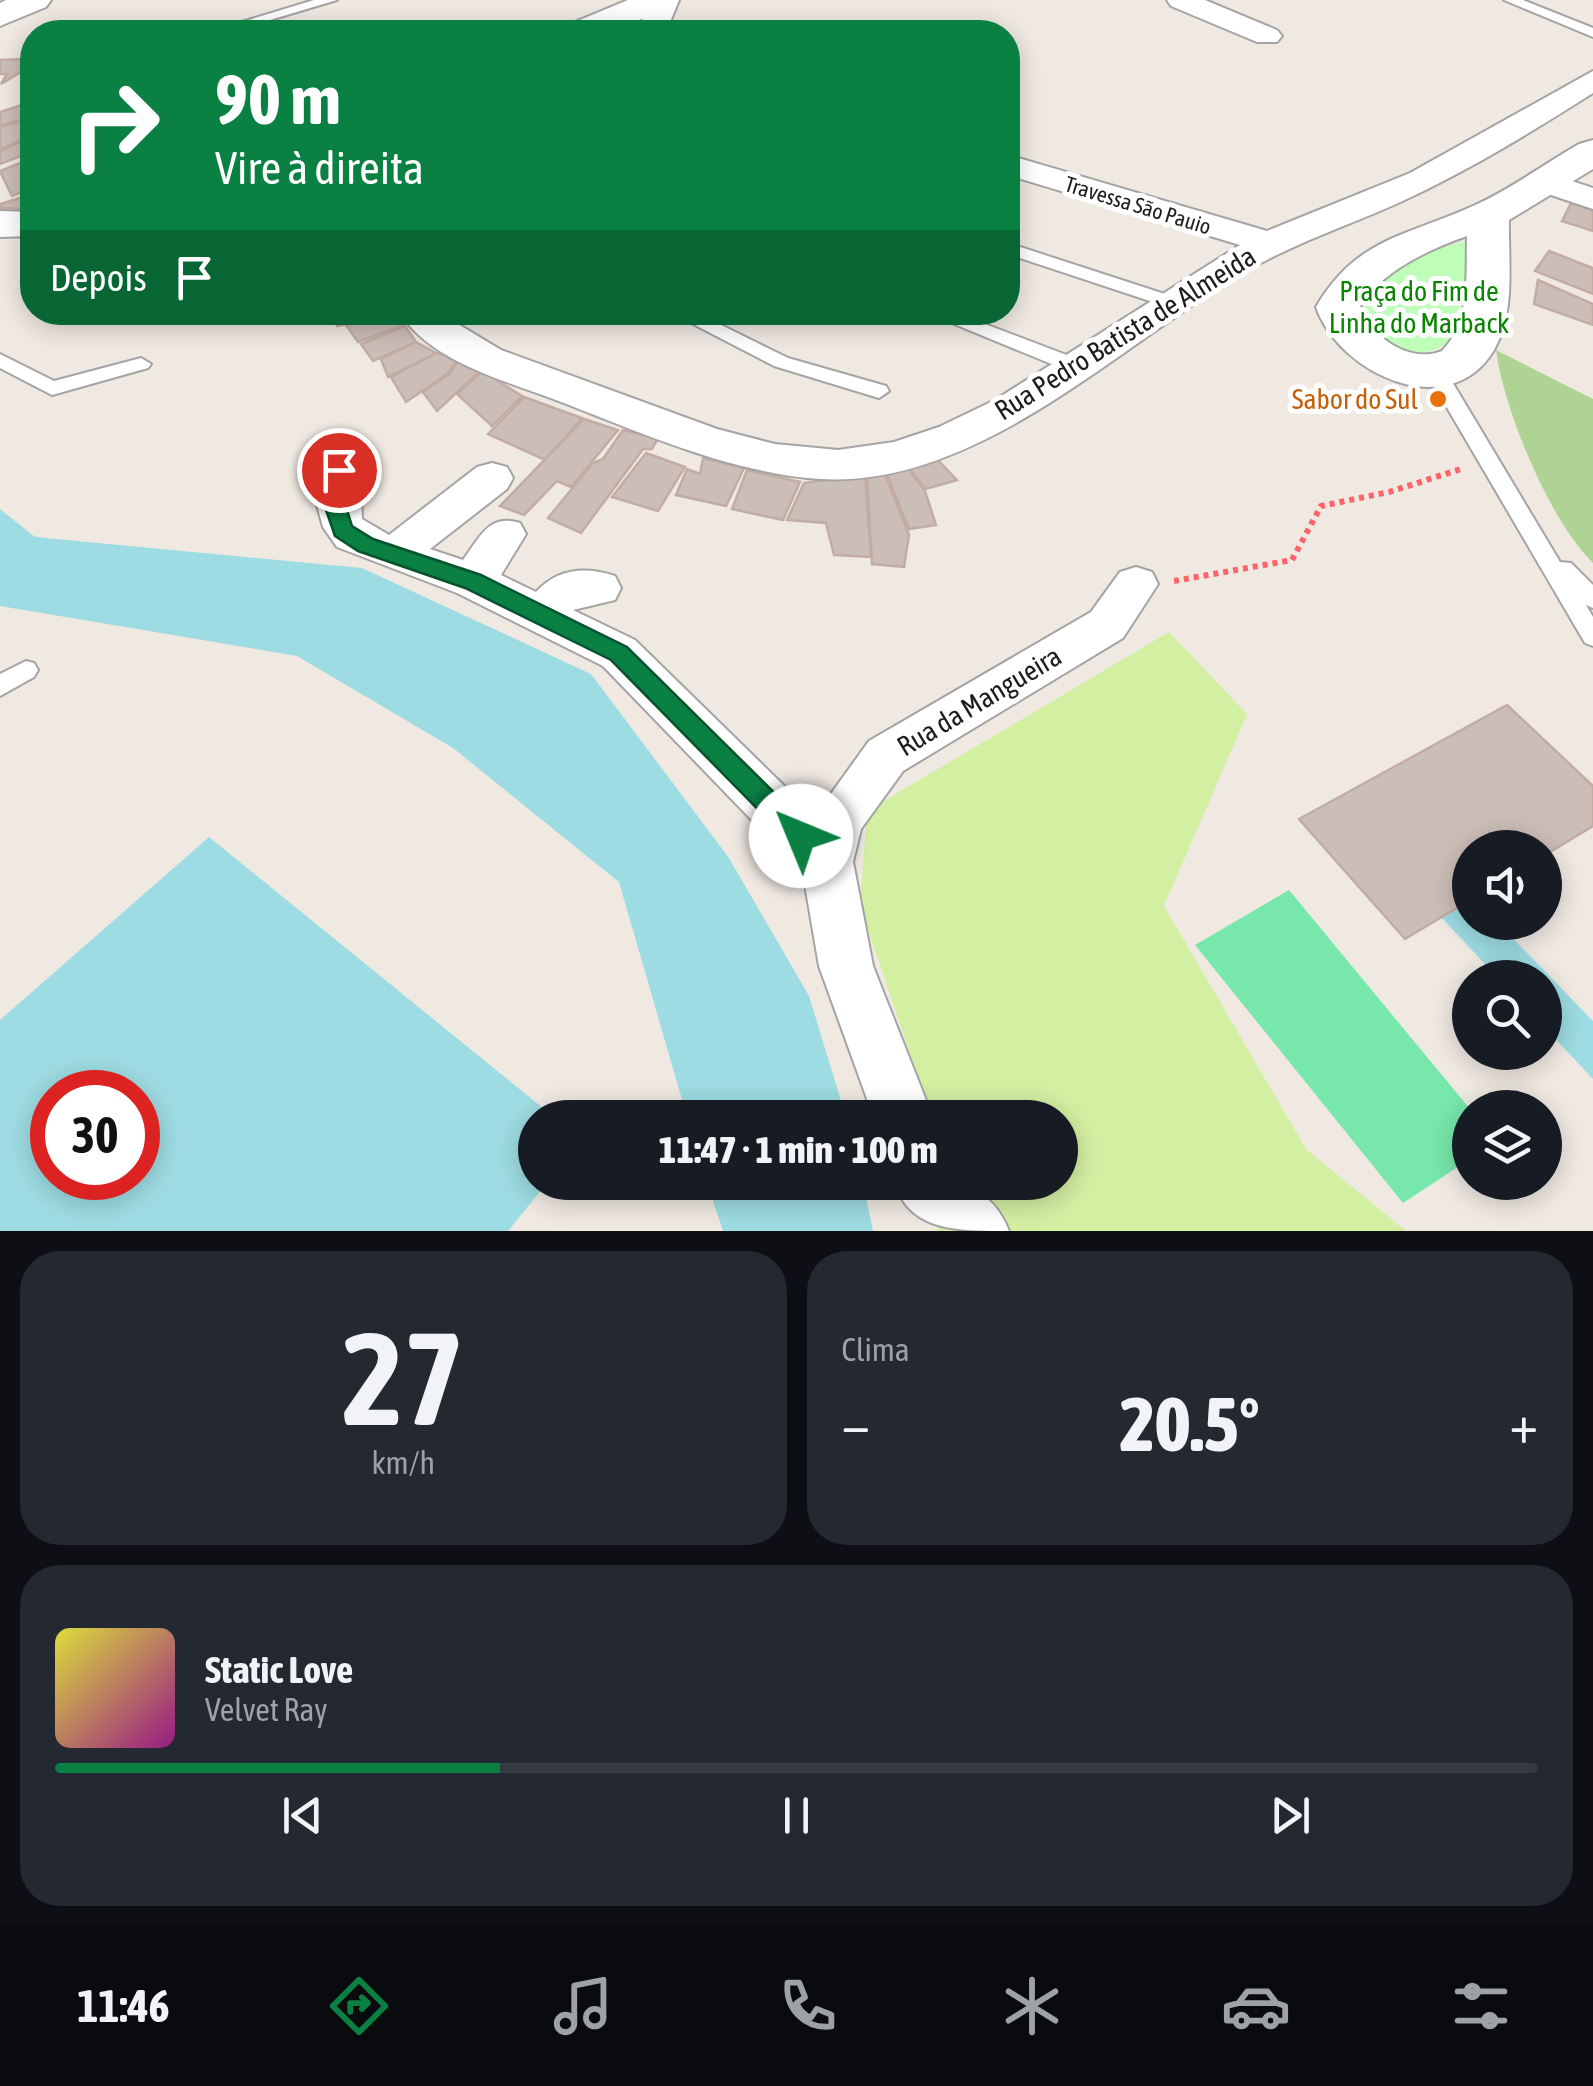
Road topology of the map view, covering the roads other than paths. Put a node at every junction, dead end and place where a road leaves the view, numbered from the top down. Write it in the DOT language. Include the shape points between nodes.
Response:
graph roads {
  1 [pos="330,0"];
  2 [pos="658,0"];
  3 [pos="1181,0"];
  4 [pos="1511,0"];
  5 [pos="259,20"];
  6 [pos="611,20"];
  7 [pos="1593,33"];
  8 [pos="1266,36"];
  9 [pos="1593,80"];
  10 [pos="1593,152"];
  11 [pos="1020,169"];
  12 [pos="1542,181"];
  13 [pos="1593,199"];
  14 [pos="1488,214"];
  15 [pos="1269,243"];
  16 [pos="1020,252"];
  17 [pos="1174,303"];
  18 [pos="433,325"];
  19 [pos="706,325"];
  20 [pos="968,325"];
  21 [pos="0,360"];
  22 [pos="141,364"];
  23 [pos="1078,367"];
  24 [pos="1436,370"];
  25 [pos="879,391"];
  26 [pos="339,470"];
  27 [pos="492,478"];
  28 [pos="505,534"];
  29 [pos="1539,545"];
  30 [pos="396,554"];
  31 [pos="473,582"];
  32 [pos="1136,584"];
  33 [pos="598,588"];
  34 [pos="1593,599"];
  35 [pos="542,615"];
  36 [pos="1593,637"];
  37 [pos="26,670"];
  38 [pos="0,686"];
  39 [pos="828,862"];
  40 [pos="897,1100"];
  1 -- 5 [label="lane"];
  2 -- 6 [label="street"];
  3 -- 8 [label="street"];
  4 -- 7 [label="lane"];
  9 -- 15 [label="street, Rua Pedro Batista de Almeida" via="1412,184"];
  10 -- 12 [label="street"];
  11 -- 15 [label="street, Travessa São Pauio"];
  12 -- 13 [label="street"];
  12 -- 14 [label="street"];
  14 -- 24 [label="street" via="1479,334 1462,360"];
  14 -- 24 [label="street" via="1430,234 1366,271 1338,307 1347,332 1361,344 1398,365"];
  15 -- 17 [label="street, Rua Pedro Batista de Almeida"];
  16 -- 17 [label="lane"];
  17 -- 23 [label="street, Rua Pedro Batista de Almeida"];
  18 -- 23 [label="street, Rua Pedro Batista de Almeida" via="452,340 642,418 812,466 869,460 941,439 1010,410"];
  19 -- 25 [label="lane" via="782,362"];
  20 -- 23 [label="lane"];
  21 -- 22 [label="lane" via="52,388"];
  24 -- 29 [label="lane"];
  26 -- 30 [label="street" via="336,510 343,530"];
  27 -- 30 [label="street"];
  28 -- 31 [label="street"];
  29 -- 34 [label="lane"];
  29 -- 36 [label="lane"];
  30 -- 31 [label="street"];
  31 -- 35 [label="street"];
  32 -- 39 [label="street, Rua da Mangueira" via="1107,625 886,756 838,820"];
  33 -- 35 [label="street" via="565,589"];
  35 -- 39 [label="street" via="619,653"];
  37 -- 38 [label="lane"];
  39 -- 40 [label="street, Rua da Mangueira" via="846,966"];
}
